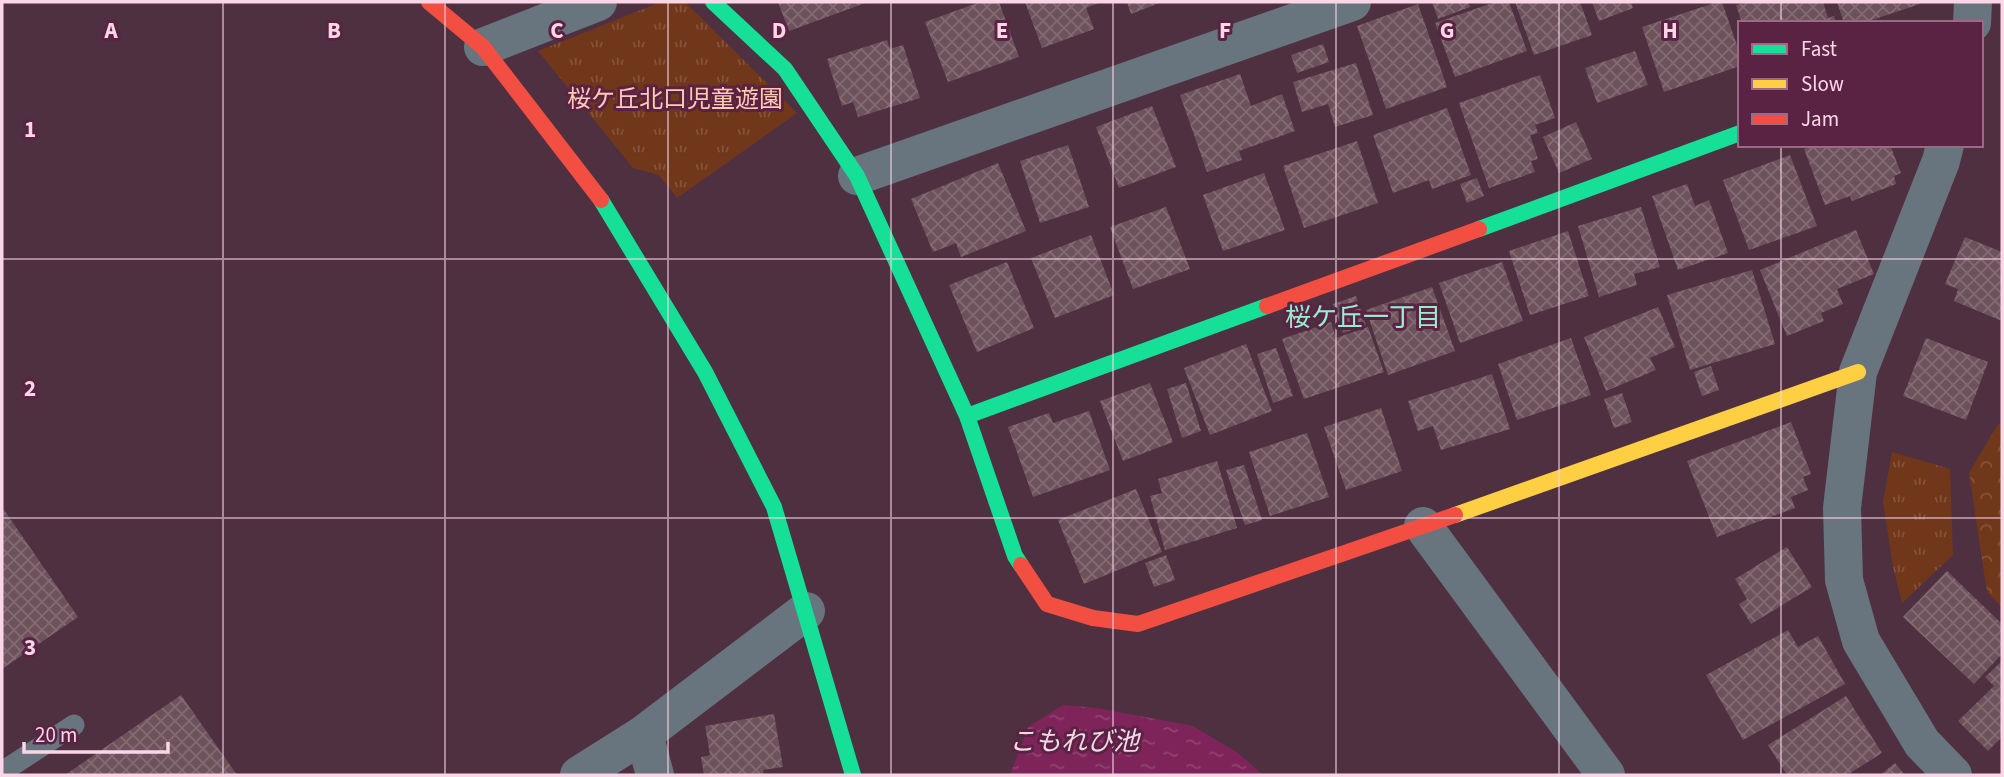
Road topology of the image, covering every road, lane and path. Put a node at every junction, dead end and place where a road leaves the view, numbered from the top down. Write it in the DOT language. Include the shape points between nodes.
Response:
graph roads {
  1 [pos="429,2"];
  2 [pos="598,2"];
  3 [pos="713,2"];
  4 [pos="1352,2"];
  5 [pos="1973,2"];
  6 [pos="1972,21"];
  7 [pos="482,47"];
  8 [pos="1738,133"];
  9 [pos="1944,147"];
  10 [pos="857,176"];
  11 [pos="1857,372"];
  12 [pos="967,416"];
  13 [pos="1423,526"];
  14 [pos="806,611"];
  15 [pos="74,725"];
  16 [pos="644,734"];
  17 [pos="2,772"];
  18 [pos="579,775"];
  19 [pos="656,775"];
  20 [pos="853,775"];
  21 [pos="1606,775"];
  22 [pos="1953,775"];
  1 -- 7 [label="street"];
  2 -- 7 [label="street"];
  3 -- 10 [label="street" via="785,69"];
  4 -- 10 [label="street"];
  5 -- 6 [label="street"];
  7 -- 14 [label="street" via="603,204 705,372 774,507"];
  8 -- 12 [label="street"];
  9 -- 11 [label="street"];
  10 -- 12 [label="street"];
  11 -- 13 [label="street"];
  11 -- 22 [label="street" via="1842,508 1844,580 1861,642 1922,743"];
  12 -- 13 [label="street" via="1015,556 1048,604 1093,618 1138,624"];
  13 -- 21 [label="street"];
  14 -- 16 [label="street"];
  14 -- 20 [label="street"];
  15 -- 17 [label="lane"];
  16 -- 18 [label="street"];
  16 -- 19 [label="street"];
}
